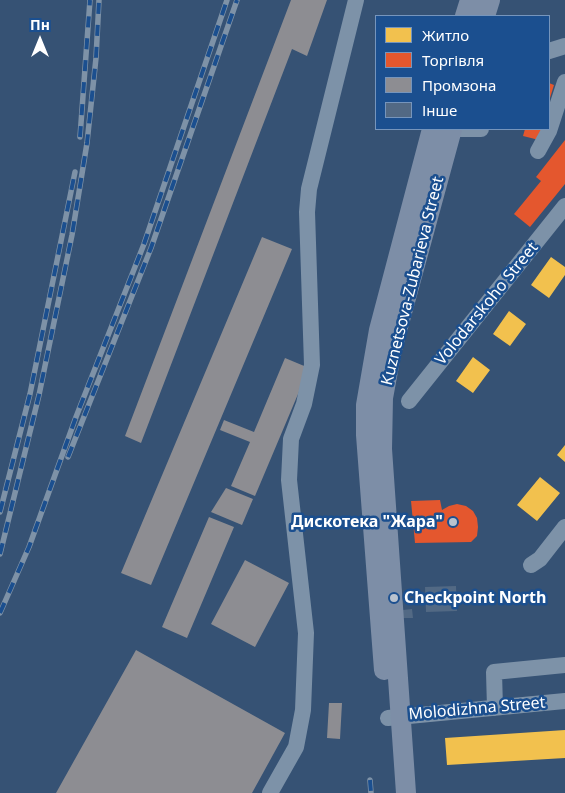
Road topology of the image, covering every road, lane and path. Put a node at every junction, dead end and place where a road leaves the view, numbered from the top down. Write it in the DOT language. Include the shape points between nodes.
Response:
graph roads {
  1 [pos="356,0"];
  2 [pos="470,0"];
  3 [pos="490,0"];
  4 [pos="465,15"];
  5 [pos="485,15"];
  6 [pos="565,46"];
  7 [pos="550,51"];
  8 [pos="565,82"];
  9 [pos="550,128"];
  10 [pos="432,130"];
  11 [pos="452,130"];
  12 [pos="549,130"];
  13 [pos="538,151"];
  14 [pos="565,206"];
  15 [pos="409,401"];
  16 [pos="565,527"];
  17 [pos="531,565"];
  18 [pos="565,665"];
  19 [pos="565,701"];
  20 [pos="496,708"];
  21 [pos="394,717"];
  22 [pos="270,793"];
  23 [pos="394,793"];
  24 [pos="406,793"];
  1 -- 22 [label="street" via="309,189 312,365 304,404 291,438 289,480 306,633 303,710 296,747"];
  2 -- 4 [label="main road"];
  3 -- 5 [label="main road"];
  6 -- 7 [label="street"];
  8 -- 9 [label="street"];
  10 -- 21 [label="main road, Kuznetsova-Zubarieva Street" via="379,330 366,405 366,435"];
  11 -- 21 [label="main road, Kuznetsova-Zubarieva Street" via="392,349 383,398 382,449 394,598"];
  12 -- 13 [label="street"];
  14 -- 15 [label="street, Volodarskoho Street"];
  16 -- 17 [label="street" via="540,559"];
  18 -- 20 [label="street" via="494,672"];
  19 -- 20 [label="street, Molodizhna Street"];
  20 -- 21 [label="street, Molodizhna Street"];
  21 -- 23 [label="main road, Kuznetsova-Zubarieva Street"];
  21 -- 24 [label="main road, Kuznetsova-Zubarieva Street"];
}
